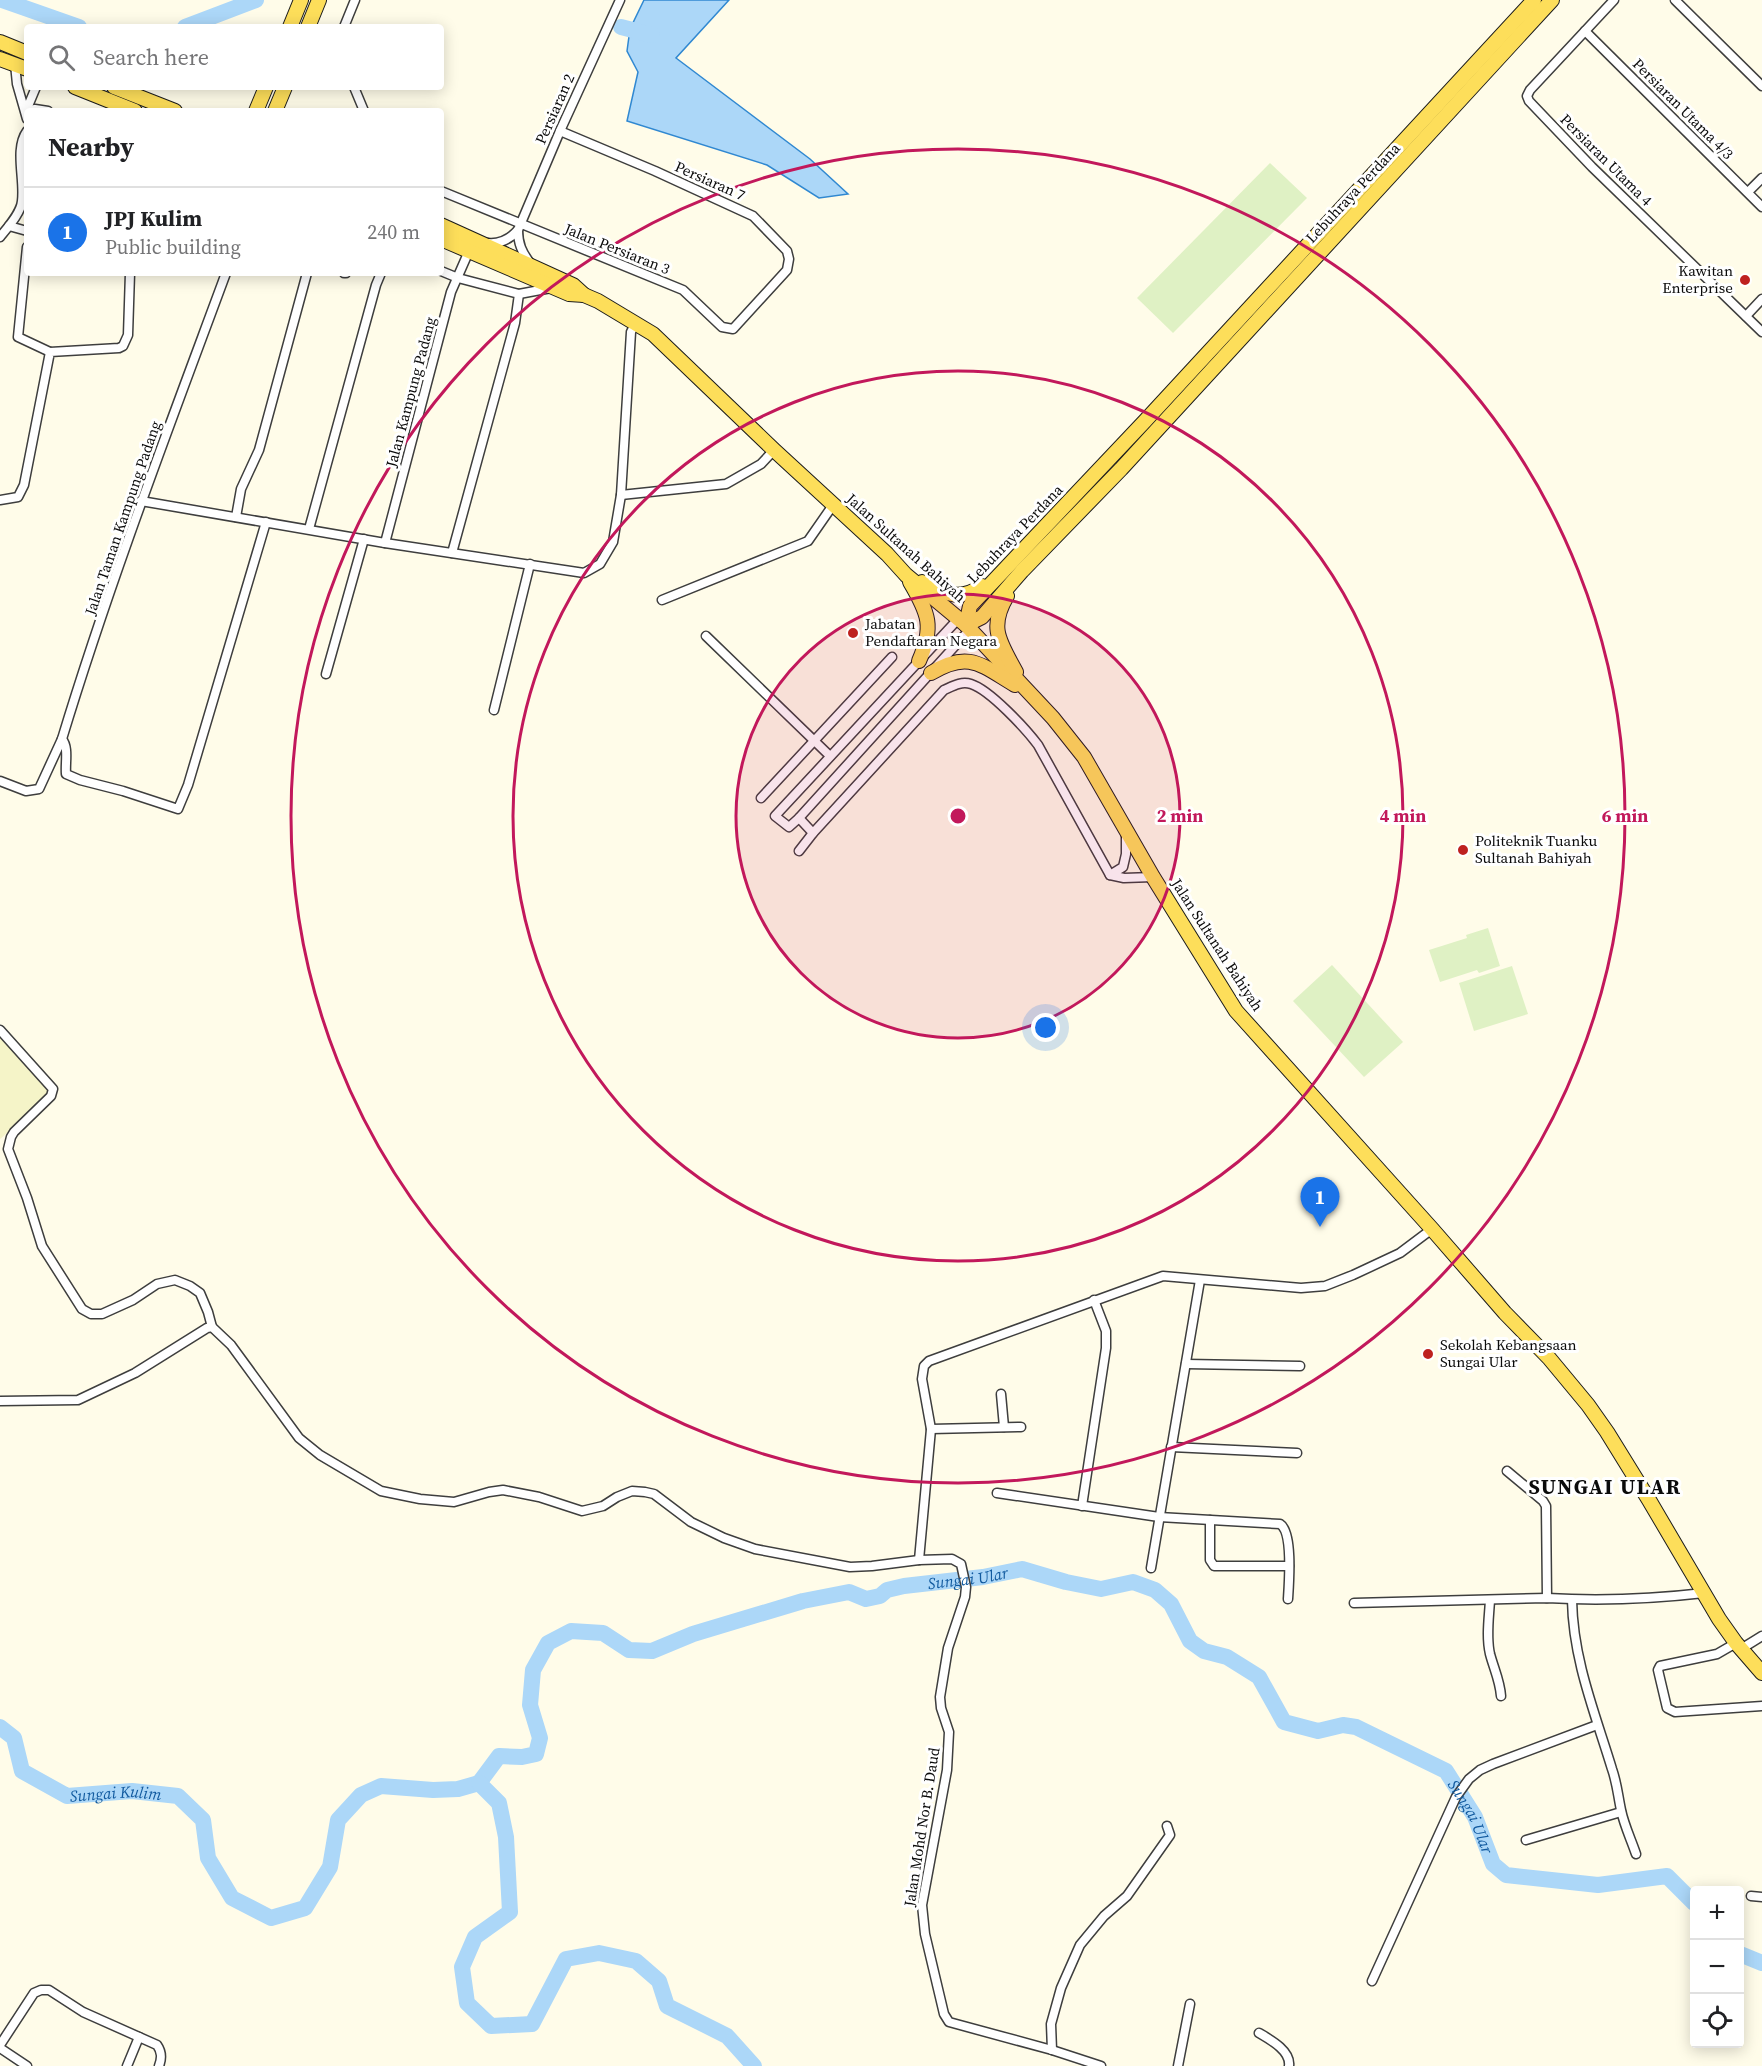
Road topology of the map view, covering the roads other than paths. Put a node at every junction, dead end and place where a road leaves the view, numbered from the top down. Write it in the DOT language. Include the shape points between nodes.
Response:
graph roads {
  1 [pos="301,0"];
  2 [pos="319,0"];
  3 [pos="355,0"];
  4 [pos="1534,0"];
  5 [pos="1552,0"];
  6 [pos="1614,0"];
  7 [pos="1675,0"];
  8 [pos="617,1"];
  9 [pos="291,24"];
  10 [pos="309,24"];
  11 [pos="345,24"];
  12 [pos="1585,31"];
  13 [pos="0,42"];
  14 [pos="24,52"];
  15 [pos="0,59"];
  16 [pos="21,67"];
  17 [pos="1762,86"];
  18 [pos="35,90"];
  19 [pos="82,90"];
  20 [pos="122,90"];
  21 [pos="284,90"];
  22 [pos="355,90"];
  23 [pos="265,91"];
  24 [pos="24,108"];
  25 [pos="28,108"];
  26 [pos="128,108"];
  27 [pos="167,108"];
  28 [pos="250,108"];
  29 [pos="257,108"];
  30 [pos="278,108"];
  31 [pos="363,108"];
  32 [pos="560,131"];
  33 [pos="24,138"];
  34 [pos="1762,177"];
  35 [pos="444,192"];
  36 [pos="1748,192"];
  37 [pos="1762,207"];
  38 [pos="9,226"];
  39 [pos="444,226"];
  40 [pos="520,227"];
  41 [pos="24,230"];
  42 [pos="0,237"];
  43 [pos="444,240"];
  44 [pos="481,242"];
  45 [pos="469,251"];
  46 [pos="532,266"];
  47 [pos="444,272"];
  48 [pos="24,276"];
  49 [pos="130,276"];
  50 [pos="225,276"];
  51 [pos="306,276"];
  52 [pos="380,276"];
  53 [pos="458,278"];
  54 [pos="554,287"];
  55 [pos="519,294"];
  56 [pos="584,295"];
  57 [pos="763,297"];
  58 [pos="1762,299"];
  59 [pos="1746,316"];
  60 [pos="636,322"];
  61 [pos="1762,332"];
  62 [pos="50,352"];
  63 [pos="1145,421"];
  64 [pos="774,450"];
  65 [pos="1121,469"];
  66 [pos="621,495"];
  67 [pos="0,500"];
  68 [pos="141,501"];
  69 [pos="833,505"];
  70 [pos="236,517"];
  71 [pos="266,522"];
  72 [pos="309,529"];
  73 [pos="364,539"];
  74 [pos="385,543"];
  75 [pos="1029,545"];
  76 [pos="452,553"];
  77 [pos="530,564"];
  78 [pos="1018,566"];
  79 [pos="906,575"];
  80 [pos="662,600"];
  81 [pos="965,625"];
  82 [pos="706,636"];
  83 [pos="892,657"];
  84 [pos="919,661"];
  85 [pos="932,673"];
  86 [pos="326,675"];
  87 [pos="1028,692"];
  88 [pos="494,710"];
  89 [pos="62,739"];
  90 [pos="815,741"];
  91 [pos="831,756"];
  92 [pos="0,781"];
  93 [pos="761,798"];
  94 [pos="800,818"];
  95 [pos="1126,830"];
  96 [pos="813,833"];
  97 [pos="799,851"];
  98 [pos="1110,875"];
  99 [pos="1153,877"];
  100 [pos="0,1030"];
  101 [pos="1432,1229"];
  102 [pos="1200,1280"];
  103 [pos="1094,1300"];
  104 [pos="212,1327"];
  105 [pos="1186,1364"];
  106 [pos="1300,1366"];
  107 [pos="1001,1394"];
  108 [pos="0,1401"];
  109 [pos="1004,1427"];
  110 [pos="1021,1427"];
  111 [pos="931,1430"];
  112 [pos="1171,1447"];
  113 [pos="1297,1453"];
  114 [pos="1508,1471"];
  115 [pos="997,1493"];
  116 [pos="1082,1506"];
  117 [pos="1159,1517"];
  118 [pos="1210,1520"];
  119 [pos="919,1560"];
  120 [pos="1289,1566"];
  121 [pos="1151,1568"];
  122 [pos="1704,1593"];
  123 [pos="1547,1598"];
  124 [pos="1288,1599"];
  125 [pos="1490,1600"];
  126 [pos="1572,1600"];
  127 [pos="1354,1603"];
  128 [pos="1762,1636"];
  129 [pos="1738,1646"];
  130 [pos="1762,1673"];
  131 [pos="1501,1696"];
  132 [pos="1762,1706"];
  133 [pos="1597,1725"];
  134 [pos="1621,1812"];
  135 [pos="1167,1826"];
  136 [pos="1526,1840"];
  137 [pos="1636,1854"];
  138 [pos="1751,1896"];
  139 [pos="1762,1897"];
  140 [pos="1372,1982"];
  141 [pos="1190,2004"];
  142 [pos="1259,2033"];
  143 [pos="139,2037"];
  144 [pos="0,2047"];
  145 [pos="1052,2050"];
  146 [pos="27,2066"];
  147 [pos="127,2066"];
  148 [pos="159,2066"];
  149 [pos="1101,2066"];
  150 [pos="1178,2066"];
  151 [pos="1290,2066"];
  1 -- 9 [label="main road"];
  2 -- 10 [label="main road"];
  3 -- 11 [label="street"];
  4 -- 63 [label="main road, Lebuhraya Perdana"];
  5 -- 65 [label="main road, Lebuhraya Perdana"];
  6 -- 12 [label="street, Persiaran Utama 4"];
  7 -- 17 [label="street"];
  8 -- 32 [label="street, Persiaran 2"];
  12 -- 36 [label="street, Persiaran Utama 4/3"];
  12 -- 59 [label="street, Persiaran Utama 4" via="1530,90 1528,101"];
  13 -- 14 [label="main road"];
  15 -- 16 [label="main road"];
  16 -- 24 [label="street" via="17,84"];
  18 -- 25 [label="street"];
  19 -- 26 [label="main road"];
  20 -- 27 [label="main road"];
  21 -- 30 [label="main road"];
  22 -- 31 [label="street"];
  23 -- 28 [label="main road"];
  23 -- 29 [label="main road"];
  32 -- 40 [label="street, Persiaran 2"];
  32 -- 57 [label="street, Persiaran 7" via="753,216 787,251 789,259 787,270"];
  33 -- 38 [label="street" via="23,200"];
  34 -- 36 [label="street"];
  35 -- 40 [label="street, Jalan Persiaran 3"];
  36 -- 37 [label="street, Persiaran Utama 4/3"];
  38 -- 41 [label="street"];
  38 -- 42 [label="street"];
  39 -- 44 [label="main road, Jalan Sultanah Bahiyah"];
  40 -- 44 [label="street" via="500,243"];
  40 -- 46 [label="street" via="518,240"];
  40 -- 57 [label="street, Jalan Persiaran 3" via="683,290 722,327 733,329"];
  43 -- 45 [label="main road, Jalan Sultanah Bahiyah"];
  44 -- 46 [label="main road, Jalan Sultanah Bahiyah"];
  45 -- 53 [label="street, Jalan Kampung Padang"];
  45 -- 54 [label="main road, Jalan Sultanah Bahiyah"];
  46 -- 56 [label="main road, Jalan Sultanah Bahiyah" via="573,285"];
  47 -- 53 [label="street"];
  48 -- 62 [label="street" via="18,337"];
  49 -- 62 [label="street" via="128,335 123,346"];
  50 -- 68 [label="street, Jalan Taman Kampung Padang"];
  51 -- 70 [label="street" via="259,450 241,489"];
  52 -- 72 [label="street"];
  53 -- 55 [label="street"];
  53 -- 74 [label="street, Jalan Kampung Padang" via="451,292"];
  54 -- 55 [label="street"];
  54 -- 56 [label="main road, Jalan Sultanah Bahiyah"];
  55 -- 76 [label="street" via="515,323"];
  56 -- 60 [label="main road, Jalan Sultanah Bahiyah"];
  58 -- 59 [label="street"];
  59 -- 61 [label="street, Persiaran Utama 4"];
  60 -- 64 [label="main road, Jalan Sultanah Bahiyah"];
  60 -- 66 [label="street" via="631,332"];
  62 -- 67 [label="street" via="24,485 18,497"];
  63 -- 65 [label="main road"];
  63 -- 75 [label="main road, Lebuhraya Perdana"];
  64 -- 66 [label="street" via="761,464 726,484"];
  64 -- 69 [label="main road, Jalan Sultanah Bahiyah"];
  65 -- 75 [label="main road" via="1097,484 1056,527"];
  65 -- 78 [label="main road, Lebuhraya Perdana"];
  66 -- 77 [label="street" via="613,542 600,564 584,573"];
  68 -- 70 [label="street"];
  68 -- 89 [label="street, Jalan Taman Kampung Padang"];
  69 -- 79 [label="main road, Jalan Sultanah Bahiyah"];
  69 -- 80 [label="street" via="808,541"];
  70 -- 71 [label="street"];
  71 -- 72 [label="street"];
  71 -- 89 [label="street, Jalan Taman Kampung Padang" via="178,809 66,774 66,744"];
  72 -- 73 [label="street"];
  73 -- 74 [label="street"];
  73 -- 86 [label="street"];
  74 -- 76 [label="street"];
  75 -- 78 [label="main road, Lebuhraya Perdana"];
  76 -- 77 [label="street"];
  77 -- 88 [label="street"];
  78 -- 79 [label="main road" via="962,596"];
  78 -- 81 [label="main road, Lebuhraya Perdana" via="982,617"];
  78 -- 81 [label="main road, Lebuhraya Perdana" via="970,606"];
  78 -- 87 [label="main road" via="996,629"];
  79 -- 81 [label="main road, Jalan Sultanah Bahiyah"];
  79 -- 84 [label="main road" via="927,617 927,642"];
  81 -- 84 [label="street"];
  81 -- 85 [label="street"];
  81 -- 87 [label="main road, Jalan Sultanah Bahiyah"];
  82 -- 90 [label="street"];
  83 -- 90 [label="street"];
  84 -- 91 [label="street"];
  85 -- 87 [label="main road" via="947,663 966,660"];
  85 -- 94 [label="street"];
  87 -- 95 [label="main road, Jalan Sultanah Bahiyah" via="1084,757"];
  89 -- 92 [label="street" via="39,789 26,791"];
  90 -- 91 [label="street"];
  90 -- 93 [label="street"];
  91 -- 94 [label="street" via="775,816 789,828"];
  94 -- 96 [label="street"];
  95 -- 98 [label="street" via="1123,867"];
  95 -- 99 [label="main road, Jalan Sultanah Bahiyah"];
  96 -- 97 [label="street"];
  96 -- 98 [label="street" via="944,690 957,683 969,684 980,688 1026,729 1038,745"];
  98 -- 99 [label="street"];
  99 -- 101 [label="main road, Jalan Sultanah Bahiyah" via="1236,1011"];
  100 -- 104 [label="street" via="53,1089 51,1096 11,1137 8,1149 42,1246 76,1302 86,1312 102,1314 157,1284 175,1280 200,1293"];
  101 -- 102 [label="street" via="1400,1253 1325,1286 1301,1288"];
  101 -- 122 [label="main road, Jalan Sultanah Bahiyah" via="1588,1405"];
  102 -- 103 [label="street" via="1163,1276"];
  102 -- 105 [label="street"];
  103 -- 111 [label="street" via="929,1360 922,1378"];
  103 -- 116 [label="street" via="1106,1331 1106,1348"];
  104 -- 108 [label="street" via="135,1373 78,1400"];
  104 -- 119 [label="street" via="231,1344 299,1438 327,1460 381,1491 454,1502 503,1490 582,1510 603,1506 632,1491 645,1492 654,1494 691,1522 755,1549 850,1567"];
  105 -- 106 [label="street"];
  105 -- 112 [label="street"];
  107 -- 109 [label="street"];
  109 -- 110 [label="street"];
  109 -- 111 [label="street"];
  111 -- 119 [label="street"];
  112 -- 113 [label="street"];
  112 -- 117 [label="street"];
  114 -- 123 [label="street" via="1546,1506"];
  115 -- 116 [label="street"];
  116 -- 117 [label="street"];
  117 -- 118 [label="street"];
  117 -- 121 [label="street"];
  118 -- 120 [label="street" via="1280,1524 1286,1528"];
  118 -- 120 [label="street" via="1210,1560 1214,1566"];
  119 -- 145 [label="street, Jalan Mohd Nor B. Daud" via="952,1559 961,1564 966,1587 944,1661 940,1697 949,1732 947,1770 922,1905 944,2014 949,2022"];
  120 -- 124 [label="street"];
  122 -- 126 [label="street"];
  122 -- 129 [label="main road, Jalan Sultanah Bahiyah"];
  123 -- 125 [label="street"];
  123 -- 126 [label="street"];
  125 -- 127 [label="street"];
  125 -- 131 [label="street" via="1488,1630"];
  126 -- 133 [label="street" via="1579,1662"];
  128 -- 129 [label="street"];
  129 -- 130 [label="main road, Jalan Sultanah Bahiyah"];
  129 -- 132 [label="street" via="1684,1663 1660,1666 1667,1708 1676,1712"];
  133 -- 134 [label="street"];
  133 -- 140 [label="street" via="1493,1764 1469,1779 1456,1797"];
  134 -- 136 [label="street"];
  134 -- 137 [label="street"];
  135 -- 145 [label="street" via="1170,1835 1127,1896 1080,1945 1061,1988 1051,2024"];
  138 -- 139 [label="street"];
  141 -- 150 [label="street"];
  142 -- 151 [label="street" via="1287,2054"];
  143 -- 144 [label="street" via="83,2012 49,1990 41,1990 33,1993"];
  143 -- 147 [label="street"];
  143 -- 148 [label="street" via="161,2050"];
  144 -- 146 [label="street"];
  145 -- 149 [label="street"];
}
